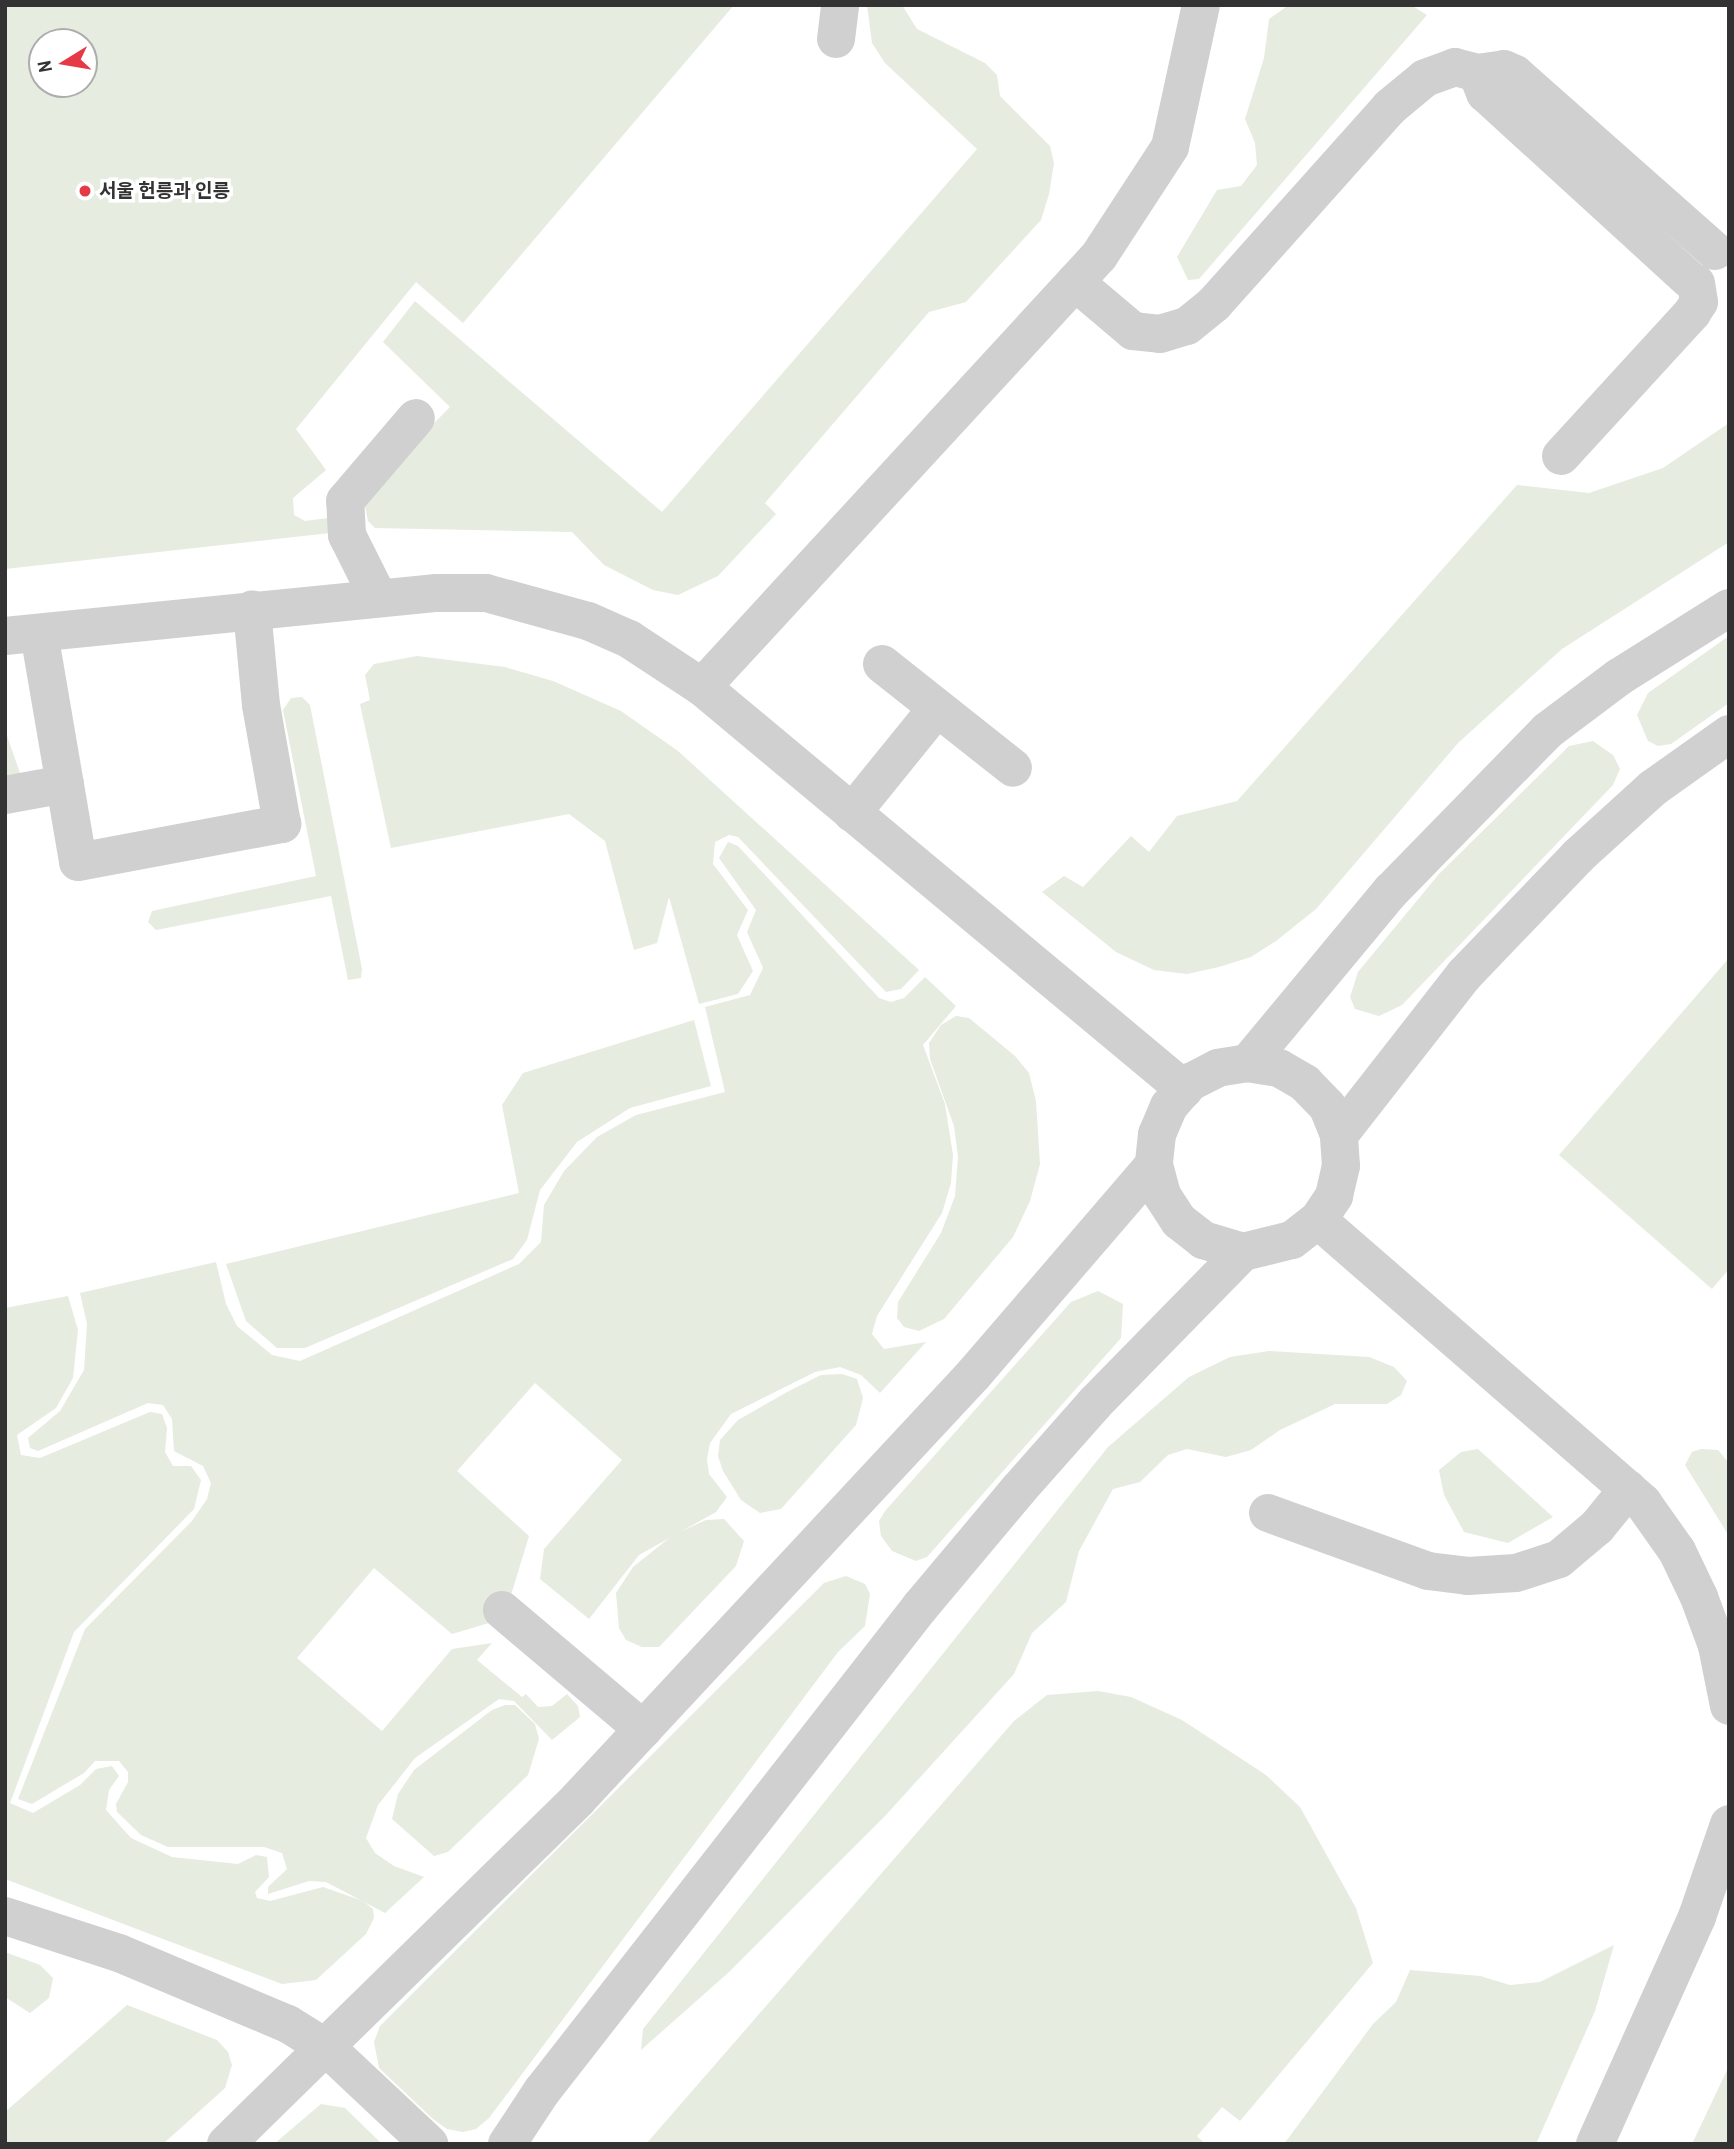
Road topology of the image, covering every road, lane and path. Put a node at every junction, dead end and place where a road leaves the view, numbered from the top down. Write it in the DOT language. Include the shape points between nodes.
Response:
graph roads {
  1 [pos="1201,5"];
  2 [pos="1477,74"];
  3 [pos="1715,251"];
  4 [pos="1075,282"];
  5 [pos="416,418"];
  6 [pos="1561,456"];
  7 [pos="378,597"];
  8 [pos="1729,608"];
  9 [pos="252,609"];
  10 [pos="22,634"];
  11 [pos="882,664"];
  12 [pos="702,687"];
  13 [pos="937,708"];
  14 [pos="1729,734"];
  15 [pos="1013,768"];
  16 [pos="65,784"];
  17 [pos="5,794"];
  18 [pos="852,813"];
  19 [pos="1248,1063"];
  20 [pos="1184,1089"];
  21 [pos="1339,1135"];
  22 [pos="1154,1165"];
  23 [pos="1318,1220"];
  24 [pos="1243,1252"];
  25 [pos="1629,1489"];
  26 [pos="1268,1513"];
  27 [pos="502,1610"];
  28 [pos="1729,1706"];
  29 [pos="643,1730"];
  30 [pos="1729,1824"];
  31 [pos="5,1916"];
  32 [pos="328,2049"];
  33 [pos="226,2144"];
  34 [pos="429,2144"];
  35 [pos="508,2144"];
  36 [pos="1595,2144"];
  1 -- 4 [label="lane" via="1170,146 1099,256"];
  2 -- 3 [label="lane" via="1504,69 1515,74"];
  2 -- 4 [label="lane" via="1455,66 1410,88 1214,304 1187,326 1160,334 1133,331"];
  2 -- 6 [label="lane" via="1485,93 1693,281 1699,302"];
  4 -- 12 [label="lane"];
  5 -- 7 [label="lane" via="345,501 347,535"];
  7 -- 9 [label="lane"];
  7 -- 12 [label="lane" via="486,593 525,602 629,639"];
  8 -- 19 [label="lane" via="1619,677 1547,731 1391,891"];
  9 -- 10 [label="lane"];
  9 -- 16 [label="lane" via="261,705 282,824 78,862"];
  10 -- 16 [label="lane"];
  11 -- 13 [label="lane"];
  12 -- 18 [label="lane"];
  13 -- 15 [label="lane"];
  13 -- 18 [label="lane"];
  14 -- 21 [label="lane" via="1653,789 1578,856 1465,974"];
  16 -- 17 [label="lane"];
  18 -- 20 [label="lane"];
  19 -- 20 [label="lane" via="1217,1068"];
  19 -- 21 [label="lane" via="1279,1068 1305,1083 1327,1106"];
  20 -- 22 [label="lane" via="1169,1106 1157,1134"];
  21 -- 23 [label="lane" via="1341,1166 1334,1196"];
  22 -- 24 [label="lane" via="1162,1195 1179,1221 1203,1240"];
  22 -- 29 [label="lane" via="974,1374"];
  23 -- 24 [label="lane" via="1292,1240"];
  23 -- 25 [label="lane"];
  24 -- 35 [label="lane" via="1096,1403 941,1581 542,2091"];
  25 -- 26 [label="lane" via="1597,1527 1559,1559 1516,1573 1468,1576 1428,1571"];
  25 -- 28 [label="lane" via="1677,1551 1699,1597 1717,1647"];
  27 -- 29 [label="lane"];
  29 -- 32 [label="lane"];
  30 -- 36 [label="lane" via="1697,1917"];
  31 -- 32 [label="lane" via="119,1953 288,2024"];
  32 -- 33 [label="lane"];
  32 -- 34 [label="lane"];
}
